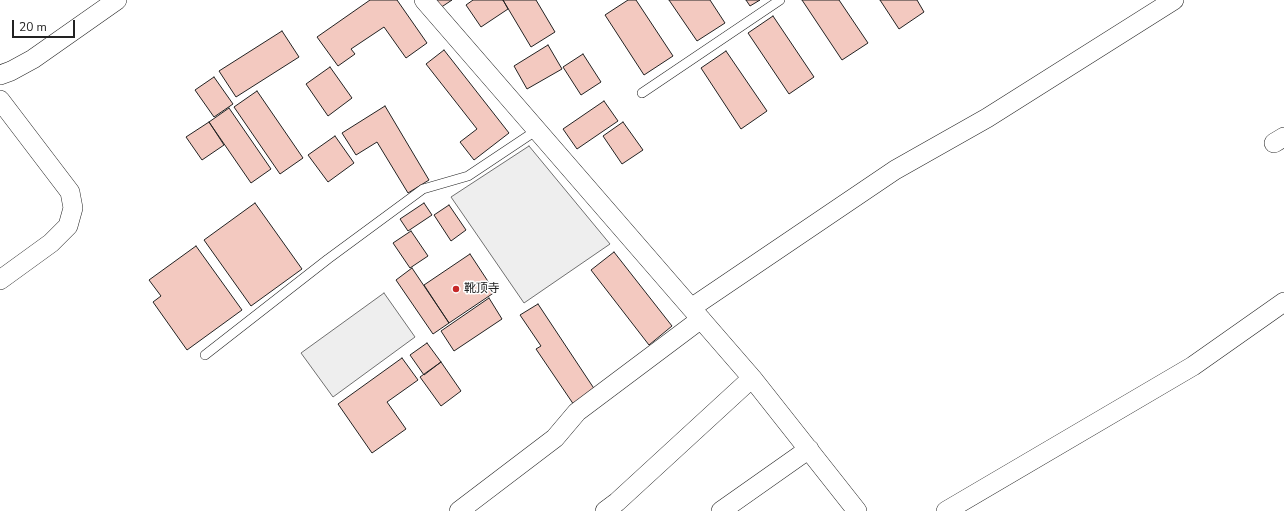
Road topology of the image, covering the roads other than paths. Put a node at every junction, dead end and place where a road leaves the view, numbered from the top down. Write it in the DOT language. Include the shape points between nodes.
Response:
graph roads {
  1 [pos="118,0"];
  2 [pos="424,0"];
  3 [pos="780,0"];
  4 [pos="1174,0"];
  5 [pos="0,75"];
  6 [pos="642,93"];
  7 [pos="0,100"];
  8 [pos="537,130"];
  9 [pos="0,280"];
  10 [pos="1284,302"];
  11 [pos="696,313"];
  12 [pos="205,355"];
  13 [pos="752,378"];
  14 [pos="808,449"];
  15 [pos="459,511"];
  16 [pos="605,511"];
  17 [pos="721,511"];
  18 [pos="857,511"];
  19 [pos="946,511"];
  1 -- 5 [label="street" via="34,59"];
  2 -- 8 [label="street"];
  3 -- 6 [label="lane"];
  4 -- 11 [label="street" via="987,118 895,170"];
  7 -- 9 [label="street" via="70,192 73,208 68,226 50,243"];
  8 -- 11 [label="street"];
  8 -- 12 [label="lane" via="468,176 423,189"];
  10 -- 19 [label="street" via="1193,366"];
  11 -- 13 [label="street"];
  11 -- 15 [label="street" via="577,412 555,438"];
  13 -- 14 [label="street"];
  13 -- 16 [label="street"];
  14 -- 17 [label="street"];
  14 -- 18 [label="street"];
}
